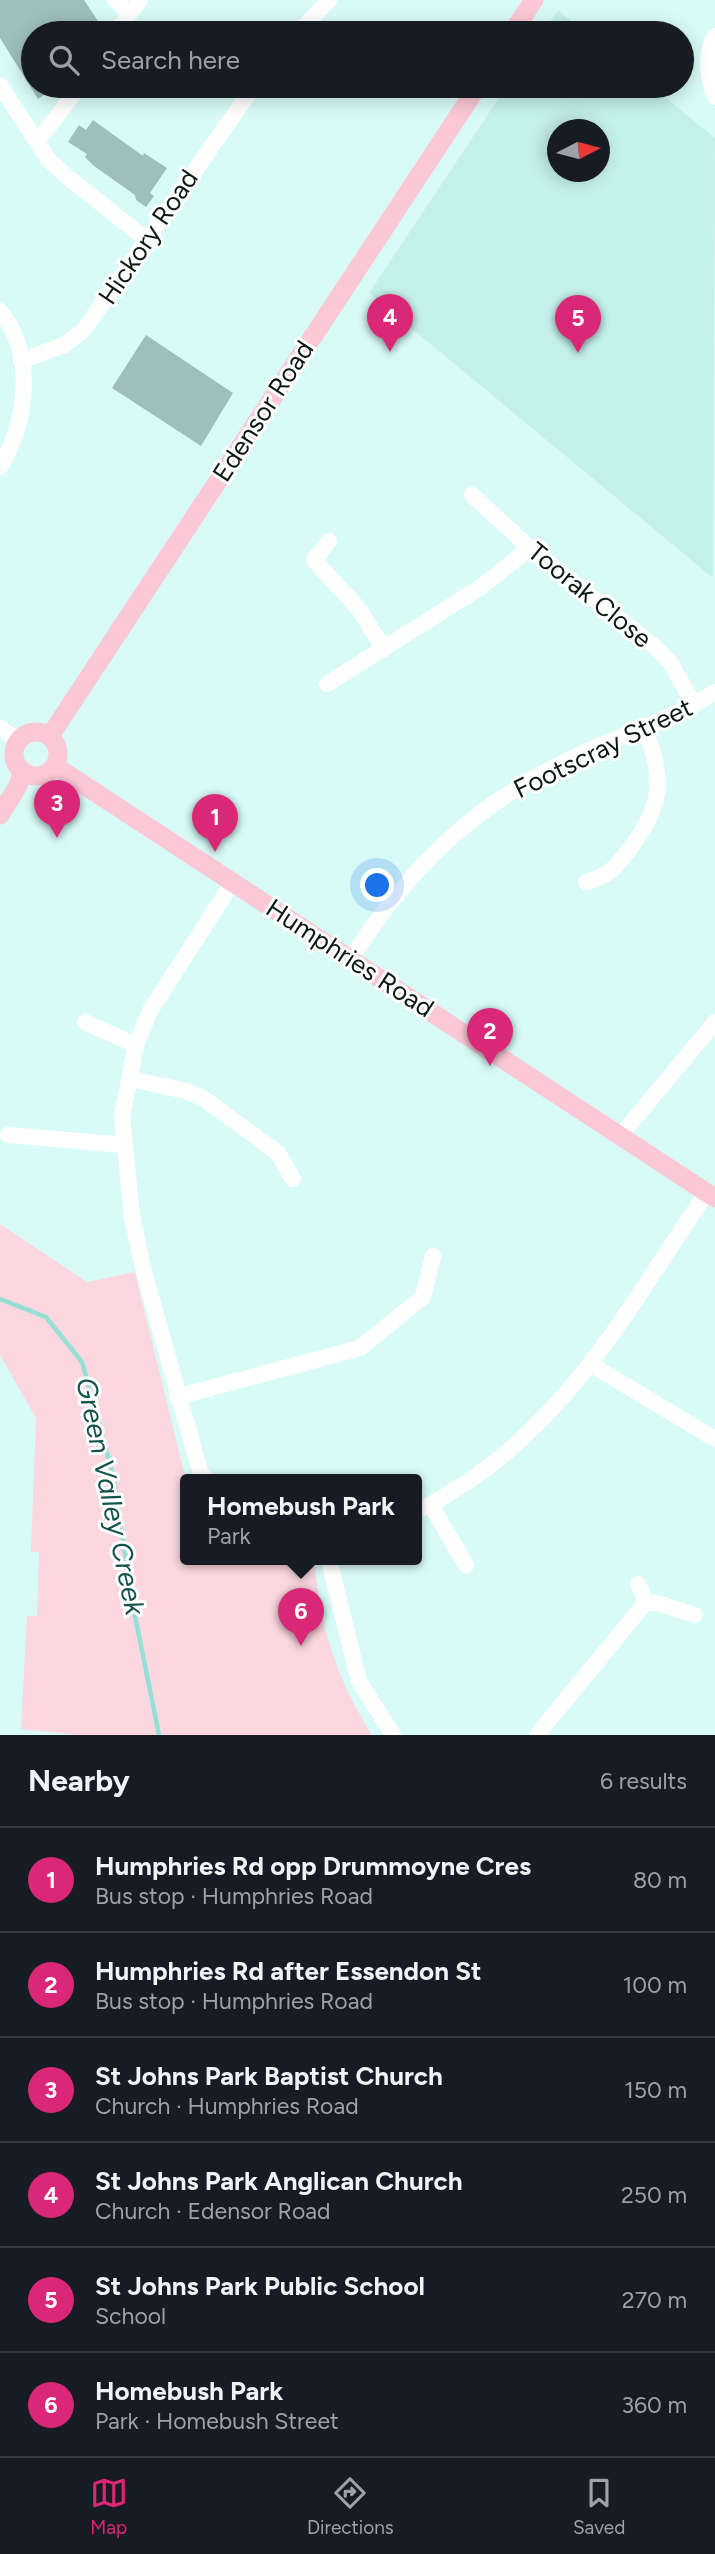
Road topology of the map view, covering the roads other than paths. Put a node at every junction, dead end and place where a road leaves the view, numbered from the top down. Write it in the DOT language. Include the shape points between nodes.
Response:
graph roads {
  1 [pos="115,0"];
  2 [pos="140,0"];
  3 [pos="534,0"];
  4 [pos="321,3"];
  5 [pos="129,13"];
  6 [pos="123,21"];
  7 [pos="307,21"];
  8 [pos="520,21"];
  9 [pos="715,36"];
  10 [pos="0,85"];
  11 [pos="715,97"];
  12 [pos="71,98"];
  13 [pos="246,98"];
  14 [pos="470,98"];
  15 [pos="37,142"];
  16 [pos="146,239"];
  17 [pos="0,311"];
  18 [pos="21,361"];
  19 [pos="0,467"];
  20 [pos="472,495"];
  21 [pos="329,541"];
  22 [pos="530,548"];
  23 [pos="384,649"];
  24 [pos="327,684"];
  25 [pos="715,692"];
  26 [pos="695,705"];
  27 [pos="644,726"];
  28 [pos="0,728"];
  29 [pos="50,736"];
  30 [pos="18,740"];
  31 [pos="55,766"];
  32 [pos="22,772"];
  33 [pos="0,815"];
  34 [pos="233,882"];
  35 [pos="586,882"];
  36 [pos="351,958"];
  37 [pos="85,1022"];
  38 [pos="715,1022"];
  39 [pos="136,1045"];
  40 [pos="131,1079"];
  41 [pos="8,1135"];
  42 [pos="621,1135"];
  43 [pos="125,1145"];
  44 [pos="293,1179"];
  45 [pos="711,1195"];
  46 [pos="432,1256"];
  47 [pos="592,1365"];
  48 [pos="177,1397"];
  49 [pos="715,1439"];
  50 [pos="202,1474"];
  51 [pos="424,1508"];
  52 [pos="330,1565"];
  53 [pos="466,1565"];
  54 [pos="638,1584"];
  55 [pos="646,1602"];
  56 [pos="695,1615"];
  57 [pos="393,1735"];
  58 [pos="537,1735"];
  1 -- 5 [label="street"];
  2 -- 5 [label="street"];
  3 -- 8 [label="main road"];
  4 -- 7 [label="street"];
  5 -- 6 [label="street"];
  9 -- 11 [label="street" via="708,74"];
  10 -- 15 [label="street"];
  12 -- 15 [label="street"];
  13 -- 16 [label="street, Hickory Road"];
  14 -- 29 [label="main road, Edensor Road"];
  15 -- 16 [label="street" via="65,176"];
  16 -- 18 [label="street, Hickory Road" via="83,331 64,345"];
  17 -- 18 [label="street" via="15,336"];
  18 -- 19 [label="street" via="20,419"];
  20 -- 22 [label="street, Toorak Close"];
  21 -- 23 [label="street" via="314,560 359,609"];
  22 -- 23 [label="street" via="481,587"];
  22 -- 26 [label="street, Toorak Close" via="654,646 670,662"];
  23 -- 24 [label="street"];
  25 -- 26 [label="street, Footscray Street"];
  26 -- 27 [label="street, Footscray Street"];
  27 -- 35 [label="street" via="658,774 658,801 649,823 618,865 605,878"];
  27 -- 36 [label="street, Footscray Street" via="531,779 470,820 411,874"];
  28 -- 30 [label="street"];
  29 -- 30 [label="main road" via="36,731"];
  29 -- 31 [label="main road" via="58,750"];
  30 -- 32 [label="main road" via="13,755"];
  31 -- 32 [label="main road" via="36,776"];
  31 -- 34 [label="main road, Humphries Road"];
  32 -- 33 [label="main road"];
  34 -- 36 [label="main road, Humphries Road"];
  34 -- 39 [label="street" via="150,1011"];
  36 -- 42 [label="main road, Humphries Road"];
  37 -- 39 [label="street"];
  38 -- 42 [label="street"];
  39 -- 40 [label="street"];
  40 -- 43 [label="street" via="122,1116"];
  40 -- 44 [label="street" via="202,1098 278,1153"];
  41 -- 43 [label="street"];
  42 -- 45 [label="main road, Humphries Road"];
  43 -- 48 [label="street" via="132,1217"];
  45 -- 47 [label="street"];
  46 -- 48 [label="street" via="423,1297 360,1348"];
  47 -- 49 [label="street"];
  47 -- 51 [label="street" via="539,1426 483,1471"];
  48 -- 50 [label="street"];
  51 -- 53 [label="street"];
  52 -- 57 [label="street" via="359,1681"];
  54 -- 55 [label="street"];
  55 -- 56 [label="street"];
  55 -- 58 [label="street"];
}
